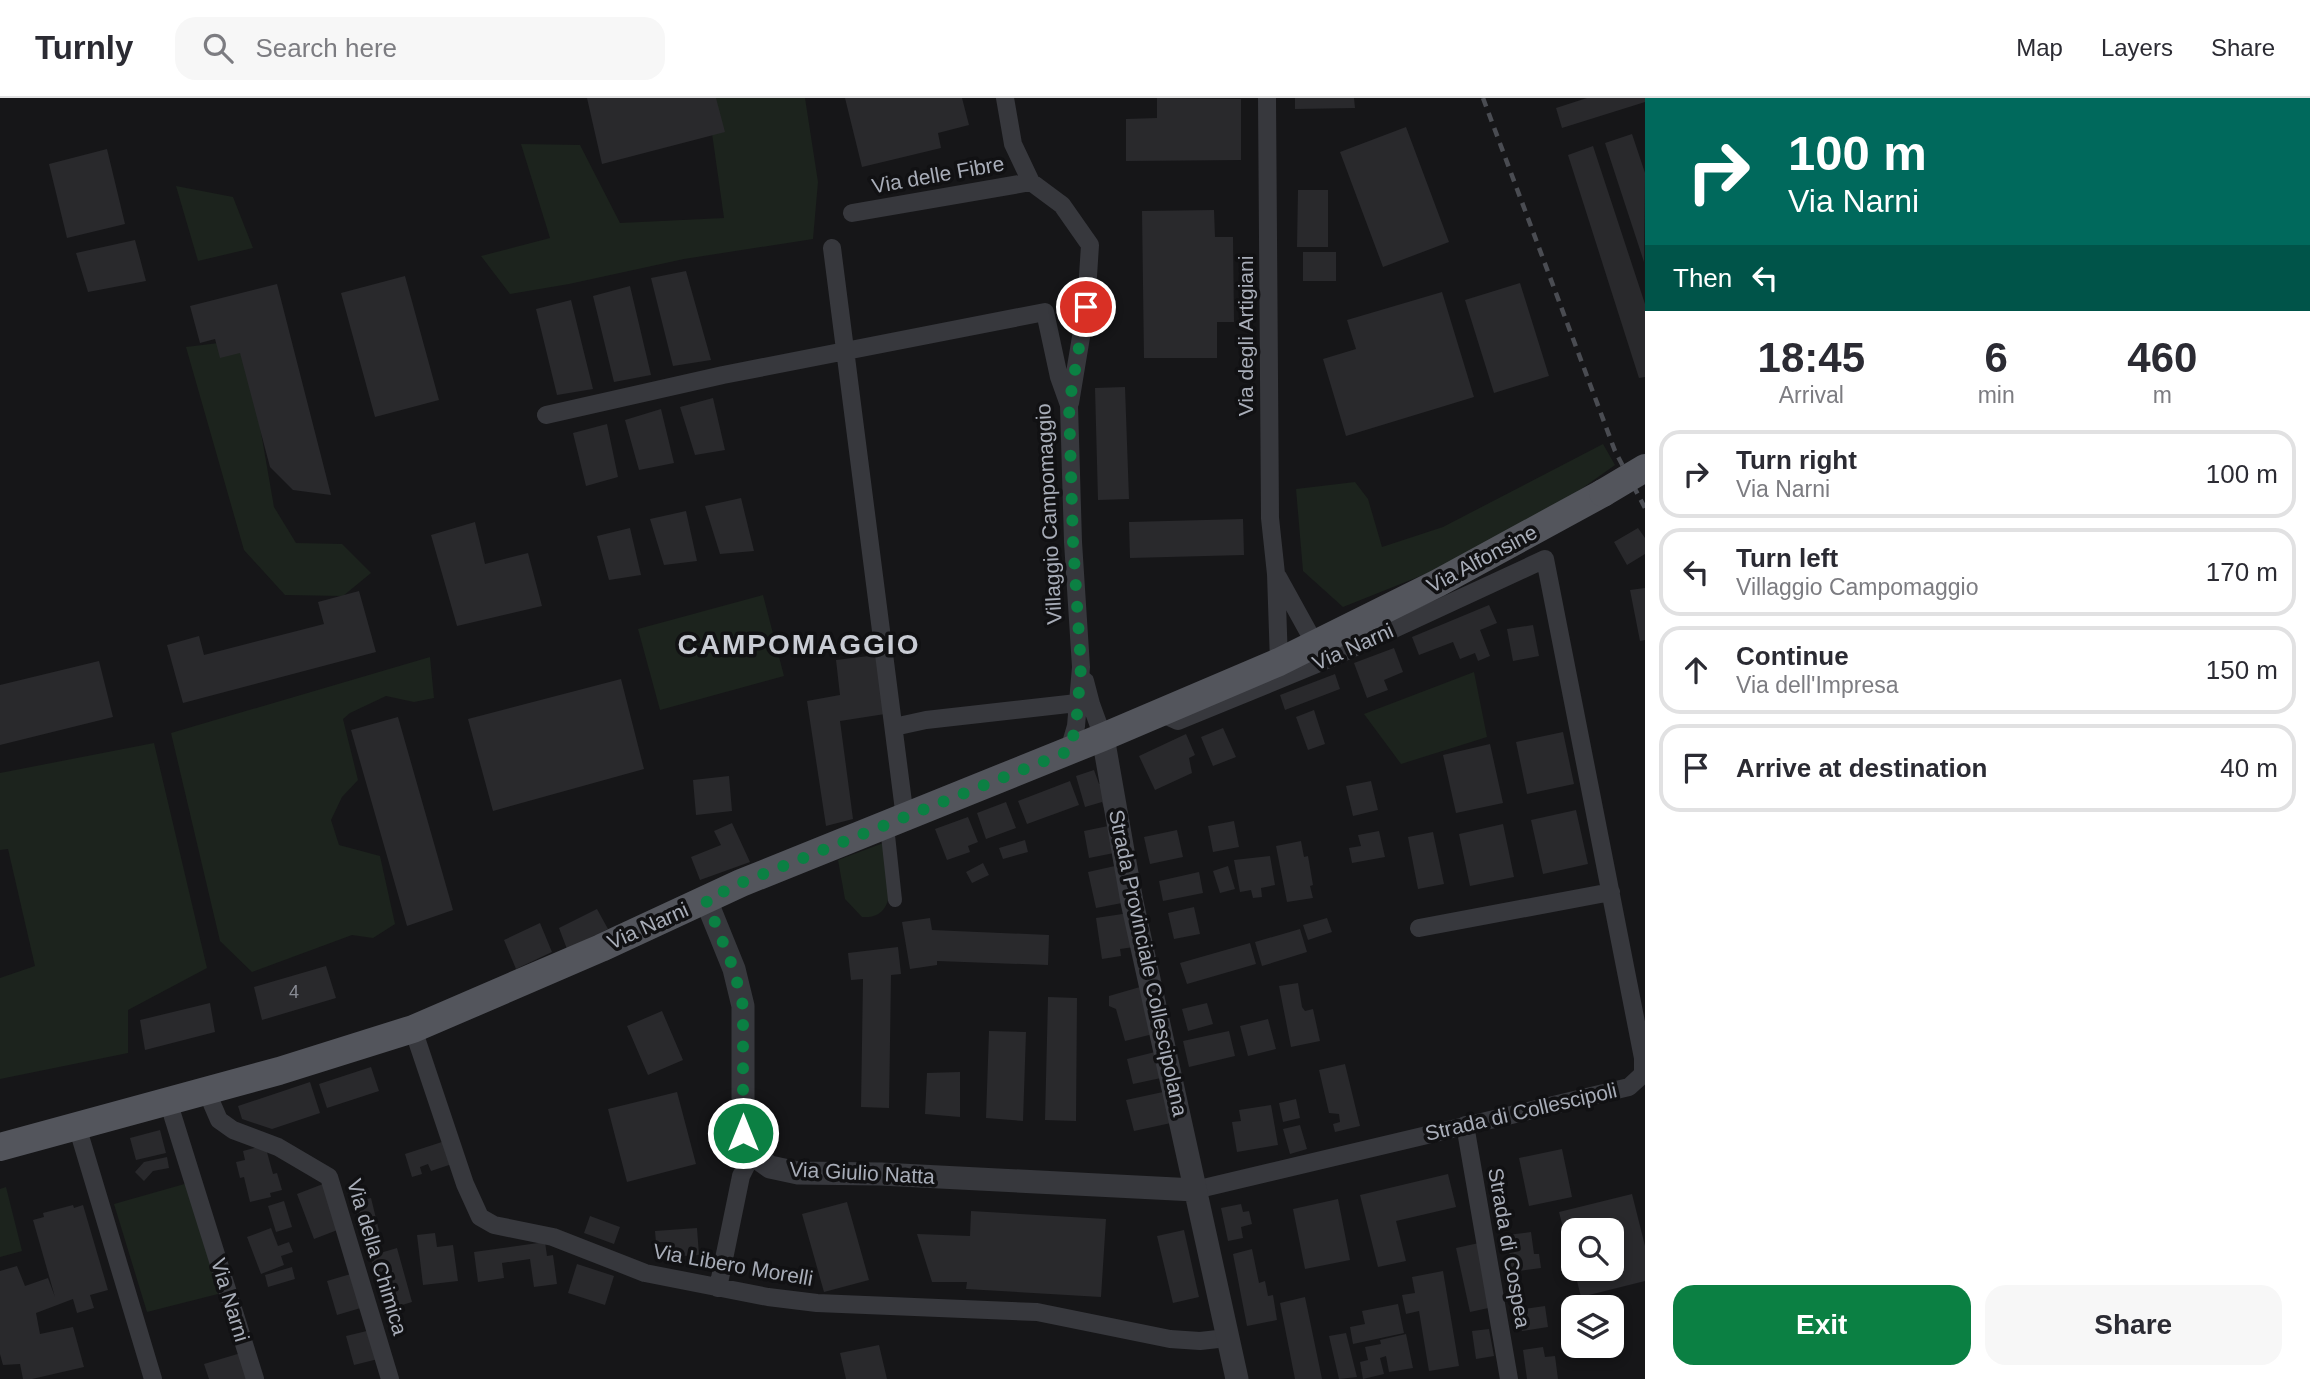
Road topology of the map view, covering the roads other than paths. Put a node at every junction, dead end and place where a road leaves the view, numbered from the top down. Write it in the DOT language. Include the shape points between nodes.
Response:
graph roads {
  1 [pos="1005,98"];
  2 [pos="1267,98"];
  3 [pos="1031,182"];
  4 [pos="852,213"];
  5 [pos="832,248"];
  6 [pos="846,351"];
  7 [pos="1069,405"];
  8 [pos="546,415"];
  9 [pos="1645,468"];
  10 [pos="1545,559"];
  11 [pos="1276,574"];
  12 [pos="1315,644"];
  13 [pos="1279,662"];
  14 [pos="1081,667"];
  15 [pos="1077,703"];
  16 [pos="1158,712"];
  17 [pos="894,727"];
  18 [pos="1103,737"];
  19 [pos="1069,751"];
  20 [pos="896,822"];
  21 [pos="1611,892"];
  22 [pos="706,900"];
  23 [pos="895,900"];
  24 [pos="1419,928"];
  25 [pos="413,1029"];
  26 [pos="206,1090"];
  27 [pos="168,1101"];
  28 [pos="1465,1125"];
  29 [pos="78,1126"];
  30 [pos="0,1147"];
  31 [pos="752,1154"];
  32 [pos="1195,1190"];
  33 [pos="718,1287"];
  34 [pos="1227,1338"];
  35 [pos="153,1379"];
  36 [pos="255,1379"];
  37 [pos="390,1379"];
  38 [pos="1237,1379"];
  39 [pos="1510,1379"];
  1 -- 3 [label="street" via="1013,144"];
  2 -- 11 [label="street, Via degli Artigiani" via="1270,518"];
  3 -- 4 [label="street, Via delle Fibre"];
  3 -- 7 [label="street" via="1062,205 1090,245 1086,307"];
  5 -- 6 [label="street"];
  6 -- 7 [label="street, Villaggio Campomaggio" via="1045,312"];
  6 -- 8 [label="street, Villaggio Campomaggio"];
  6 -- 17 [label="street"];
  7 -- 14 [label="street, Villaggio Campomaggio"];
  9 -- 12 [label="main road, Via Alfonsine, bridge" via="1438,583"];
  10 -- 16 [label="street, Via Narni" via="1329,659 1178,721"];
  10 -- 21 [label="street, Strada di Collescipoli"];
  11 -- 12 [label="street, Via degli Artigiani"];
  11 -- 13 [label="street, Via degli Artigiani"];
  12 -- 13 [label="main road, Via Narni"];
  13 -- 16 [label="main road, Via Narni"];
  14 -- 15 [label="street, Villaggio Campomaggio"];
  14 -- 18 [label="street, Villaggio Campomaggio"];
  15 -- 17 [label="street"];
  15 -- 19 [label="street, Villaggio Campomaggio"];
  16 -- 18 [label="main road, Via Narni"];
  17 -- 20 [label="street"];
  18 -- 19 [label="main road, Via Narni"];
  18 -- 32 [label="street, Strada Provinciale Collescipolana" via="1132,902"];
  19 -- 20 [label="main road, Via Narni"];
  20 -- 22 [label="main road, Via Narni"];
  20 -- 23 [label="street"];
  21 -- 24 [label="street"];
  21 -- 28 [label="street, Strada di Collescipoli" via="1643,1074 1629,1087"];
  22 -- 25 [label="main road, Via Narni"];
  22 -- 31 [label="street" via="743,1006 743,1133"];
  25 -- 26 [label="main road, Via Narni"];
  25 -- 33 [label="street, Via Libero Morelli" via="448,1139 480,1217 494,1225 553,1237 645,1273"];
  26 -- 27 [label="main road, Via Narni"];
  26 -- 37 [label="street, Via della Chimica" via="219,1120 329,1177"];
  27 -- 29 [label="main road, Via Narni"];
  27 -- 36 [label="street, Via Narni"];
  28 -- 32 [label="street, Strada di Collescipoli"];
  28 -- 39 [label="street, Strada di Cospea"];
  29 -- 30 [label="main road, Via Narni"];
  29 -- 35 [label="street"];
  31 -- 32 [label="street, Via Giulio Natta" via="770,1167 798,1173"];
  31 -- 33 [label="street" via="741,1176"];
  32 -- 34 [label="street"];
  33 -- 34 [label="street, Via Libero Morelli" via="817,1303 1037,1312 1170,1339"];
  34 -- 38 [label="street"];
}
